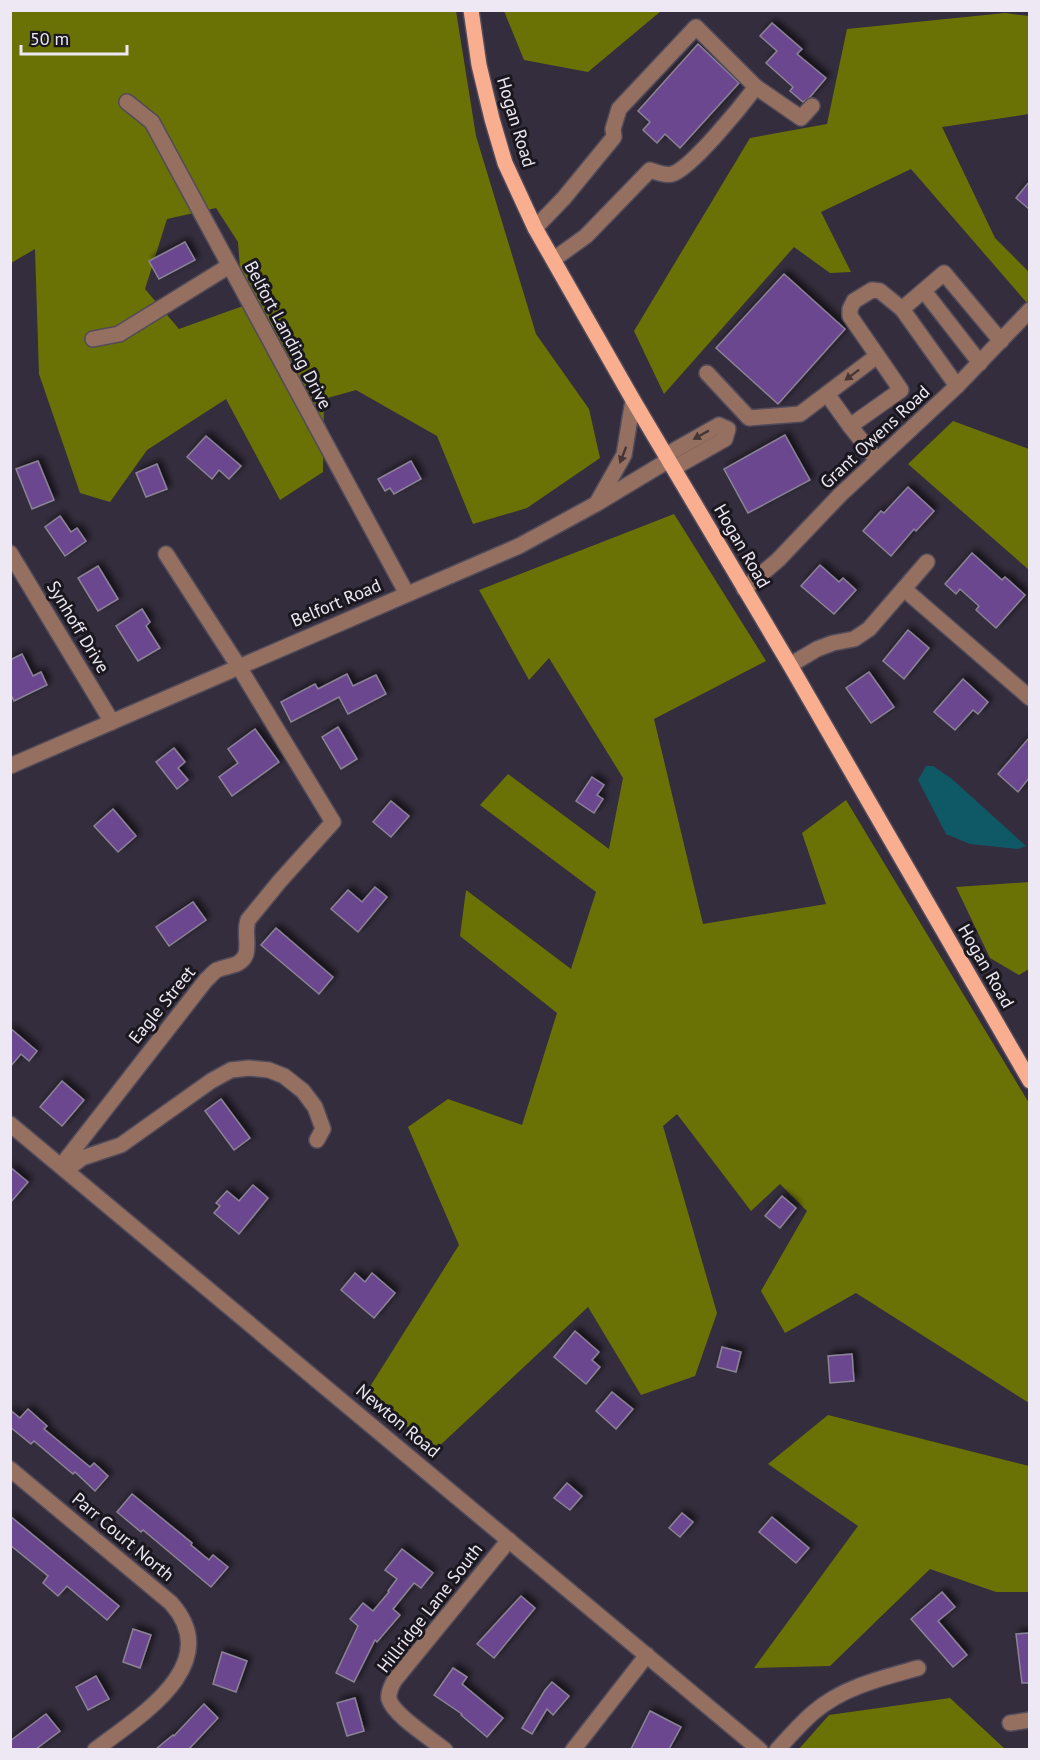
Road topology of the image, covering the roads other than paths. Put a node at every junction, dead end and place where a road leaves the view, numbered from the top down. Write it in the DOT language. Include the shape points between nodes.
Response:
graph roads {
  1 [pos="471,10"];
  2 [pos="756,87"];
  3 [pos="127,102"];
  4 [pos="812,106"];
  5 [pos="535,228"];
  6 [pos="554,259"];
  7 [pos="229,266"];
  8 [pos="924,291"];
  9 [pos="902,309"];
  10 [pos="1029,310"];
  11 [pos="93,339"];
  12 [pos="1001,341"];
  13 [pos="877,356"];
  14 [pos="980,363"];
  15 [pos="707,373"];
  16 [pos="957,386"];
  17 [pos="827,394"];
  18 [pos="633,400"];
  19 [pos="749,418"];
  20 [pos="850,426"];
  21 [pos="877,460"];
  22 [pos="670,461"];
  23 [pos="596,504"];
  24 [pos="10,553"];
  25 [pos="166,554"];
  26 [pos="927,562"];
  27 [pos="744,589"];
  28 [pos="904,589"];
  29 [pos="407,594"];
  30 [pos="789,665"];
  31 [pos="239,667"];
  32 [pos="1029,698"];
  33 [pos="112,722"];
  34 [pos="10,766"];
  35 [pos="1029,1081"];
  36 [pos="10,1124"];
  37 [pos="317,1140"];
  38 [pos="64,1168"];
  39 [pos="10,1469"];
  40 [pos="509,1540"];
  41 [pos="647,1655"];
  42 [pos="918,1668"];
  43 [pos="1029,1720"];
  44 [pos="1010,1723"];
  45 [pos="95,1749"];
  46 [pos="445,1749"];
  47 [pos="573,1749"];
  48 [pos="760,1749"];
  49 [pos="777,1749"];
  1 -- 5 [label="main road, Hogan Road" via="492,119 505,163"];
  2 -- 4 [label="street" via="801,118"];
  2 -- 5 [label="street" via="696,27 619,109 614,137"];
  2 -- 6 [label="street" via="689,162 673,174 650,170 586,236"];
  3 -- 7 [label="street, Belfort Landing Drive" via="152,122"];
  5 -- 6 [label="main road, Hogan Road"];
  6 -- 18 [label="main road, Hogan Road"];
  7 -- 11 [label="street" via="119,334"];
  7 -- 29 [label="street, Belfort Landing Drive"];
  8 -- 9 [label="street"];
  8 -- 12 [label="street" via="945,273"];
  8 -- 14 [label="street"];
  9 -- 13 [label="street" via="880,291 872,290 854,301 850,316"];
  9 -- 16 [label="street"];
  10 -- 12 [label="street, Grant Owens Road"];
  12 -- 14 [label="street, Grant Owens Road"];
  13 -- 17 [label="street, one-way"];
  13 -- 20 [label="street" via="901,390"];
  14 -- 16 [label="street, Grant Owens Road"];
  15 -- 19 [label="street"];
  16 -- 21 [label="street, Grant Owens Road"];
  17 -- 19 [label="street" via="800,414"];
  17 -- 20 [label="street"];
  18 -- 22 [label="main road, Hogan Road"];
  18 -- 23 [label="street, one-way" via="624,455"];
  19 -- 22 [label="street, Belfort Road" via="728,429 725,438"];
  20 -- 21 [label="street"];
  21 -- 27 [label="street, Grant Owens Road"];
  22 -- 23 [label="street, Belfort Road"];
  22 -- 27 [label="main road, Hogan Road"];
  23 -- 29 [label="street, Belfort Road" via="519,546"];
  24 -- 33 [label="street, Synhoff Drive"];
  25 -- 31 [label="street"];
  26 -- 28 [label="street"];
  27 -- 30 [label="main road, Hogan Road"];
  28 -- 30 [label="street" via="869,629 854,639 817,649"];
  28 -- 32 [label="street"];
  29 -- 31 [label="street, Belfort Road"];
  30 -- 35 [label="main road, Hogan Road"];
  31 -- 33 [label="street, Belfort Road"];
  31 -- 38 [label="street, Eagle Street" via="333,822 248,920 242,960 216,971 206,980"];
  33 -- 34 [label="street, Belfort Road"];
  36 -- 38 [label="street, Newton Road"];
  37 -- 38 [label="street" via="323,1129 315,1107 303,1091 284,1076 249,1068 231,1070 211,1081 121,1145"];
  38 -- 40 [label="street, Newton Road"];
  39 -- 45 [label="street, Parr Court North" via="171,1603 185,1623 188,1648 180,1674 162,1699"];
  40 -- 41 [label="street, Newton Road"];
  40 -- 46 [label="street, Hillridge Lane South" via="390,1688 395,1710"];
  41 -- 47 [label="street"];
  41 -- 48 [label="street, Newton Road"];
  42 -- 49 [label="street" via="835,1697"];
  43 -- 44 [label="street"];
}
